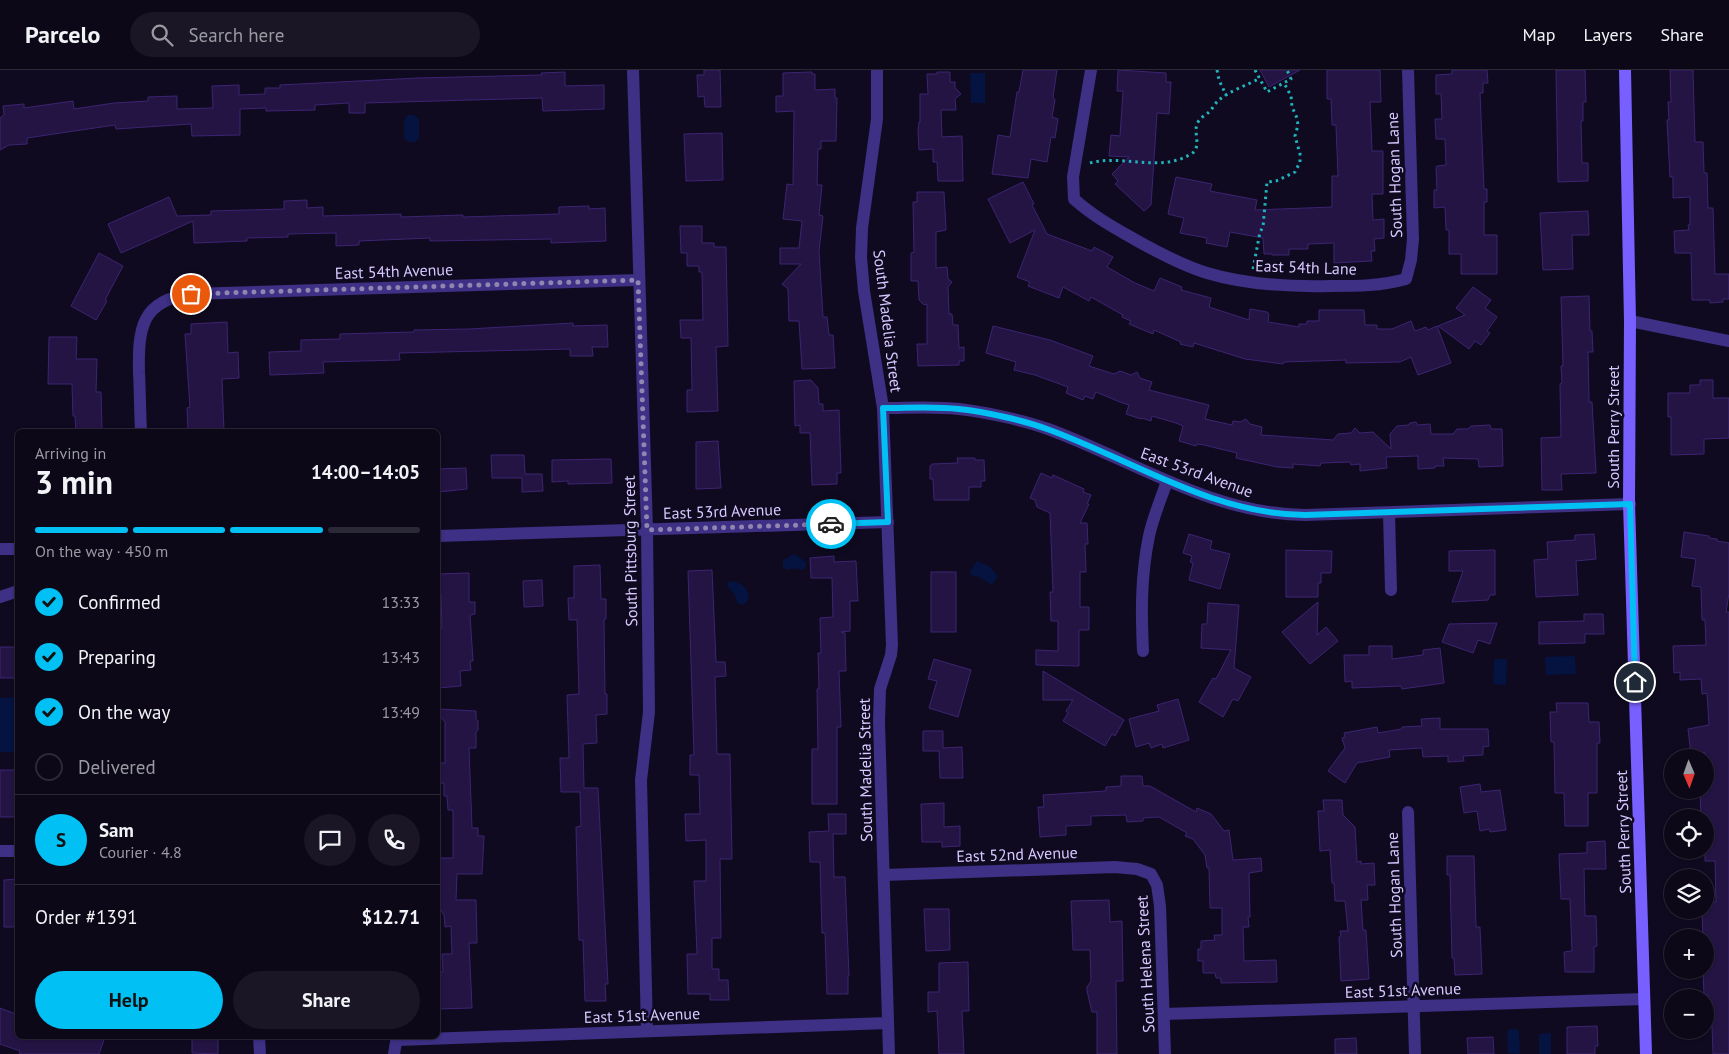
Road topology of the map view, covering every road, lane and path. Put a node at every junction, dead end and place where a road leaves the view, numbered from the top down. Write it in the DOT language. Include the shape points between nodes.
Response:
graph roads {
  1 [pos="634,70"];
  2 [pos="877,70"];
  3 [pos="1091,70"];
  4 [pos="1217,70"];
  5 [pos="1255,70"];
  6 [pos="1287,70"];
  7 [pos="1408,70"];
  8 [pos="1625,70"];
  9 [pos="1260,78"];
  10 [pos="1284,83"];
  11 [pos="1226,95"];
  12 [pos="1090,163"];
  13 [pos="1252,271"];
  14 [pos="1406,279"];
  15 [pos="638,280"];
  16 [pos="1630,321"];
  17 [pos="1729,341"];
  18 [pos="883,408"];
  19 [pos="141,429"];
  20 [pos="1167,481"];
  21 [pos="1630,504"];
  22 [pos="1389,513"];
  23 [pos="888,522"];
  24 [pos="647,530"];
  25 [pos="440,536"];
  26 [pos="0,549"];
  27 [pos="15,549"];
  28 [pos="1392,590"];
  29 [pos="15,592"];
  30 [pos="0,597"];
  31 [pos="1143,651"];
  32 [pos="1408,812"];
  33 [pos="0,851"];
  34 [pos="15,851"];
  35 [pos="1151,874"];
  36 [pos="884,875"];
  37 [pos="1644,999"];
  38 [pos="1414,1006"];
  39 [pos="1164,1014"];
  40 [pos="888,1023"];
  41 [pos="647,1031"];
  42 [pos="440,1037"];
  43 [pos="259,1039"];
  44 [pos="398,1039"];
  45 [pos="260,1054"];
  46 [pos="394,1054"];
  47 [pos="889,1054"];
  48 [pos="1165,1054"];
  49 [pos="1415,1054"];
  50 [pos="1646,1054"];
  1 -- 15 [label="street, South Pittsburg Street"];
  2 -- 18 [label="street, South Madelia Street" via="877,119 861,258"];
  3 -- 14 [label="street, East 54th Lane" via="1073,178 1074,199 1090,214 1173,259 1234,280 1307,287 1372,286"];
  4 -- 11 [label="path"];
  5 -- 9 [label="path"];
  6 -- 10 [label="path" via="1292,79"];
  7 -- 14 [label="street, South Hogan Lane" via="1413,239"];
  8 -- 16 [label="street, South Perry Street"];
  9 -- 10 [label="path" via="1267,92"];
  9 -- 11 [label="path"];
  10 -- 13 [label="path" via="1297,118 1295,136 1300,162 1295,172 1267,182 1263,227"];
  11 -- 12 [label="path" via="1199,120 1197,145 1191,154 1162,163 1107,160"];
  15 -- 19 [label="street, East 54th Avenue" via="191,294 168,298 148,316 140,336"];
  15 -- 24 [label="street, South Pittsburg Street"];
  16 -- 17 [label="street"];
  16 -- 21 [label="street, South Perry Street"];
  18 -- 20 [label="street, East 53rd Avenue" via="957,409 1045,428"];
  18 -- 23 [label="street, South Madelia Street"];
  20 -- 22 [label="street, East 53rd Avenue" via="1237,506 1272,514"];
  20 -- 31 [label="street" via="1143,568"];
  21 -- 22 [label="street, East 53rd Avenue"];
  21 -- 37 [label="street, South Perry Street"];
  22 -- 28 [label="street"];
  23 -- 24 [label="street, East 53rd Avenue"];
  23 -- 36 [label="street, South Madelia Street" via="892,655 879,696"];
  24 -- 25 [label="street, East 53rd Avenue"];
  24 -- 41 [label="street, South Pittsburg Street" via="650,712 641,780"];
  26 -- 27 [label="street"];
  29 -- 30 [label="street"];
  32 -- 38 [label="street, South Hogan Lane"];
  33 -- 34 [label="street"];
  35 -- 36 [label="street, East 52nd Avenue" via="1115,867"];
  35 -- 39 [label="street, South Helena Street" via="1157,885 1160,906"];
  36 -- 40 [label="street, South Madelia Street"];
  37 -- 38 [label="street, East 51st Avenue"];
  37 -- 50 [label="street, South Perry Street"];
  38 -- 39 [label="street, East 51st Avenue"];
  38 -- 49 [label="street, South Hogan Lane"];
  39 -- 48 [label="street, South Helena Street"];
  40 -- 41 [label="street, East 51st Avenue"];
  40 -- 47 [label="street, South Madelia Street"];
  41 -- 42 [label="street, East 51st Avenue"];
  43 -- 45 [label="street"];
  44 -- 46 [label="street"];
}
